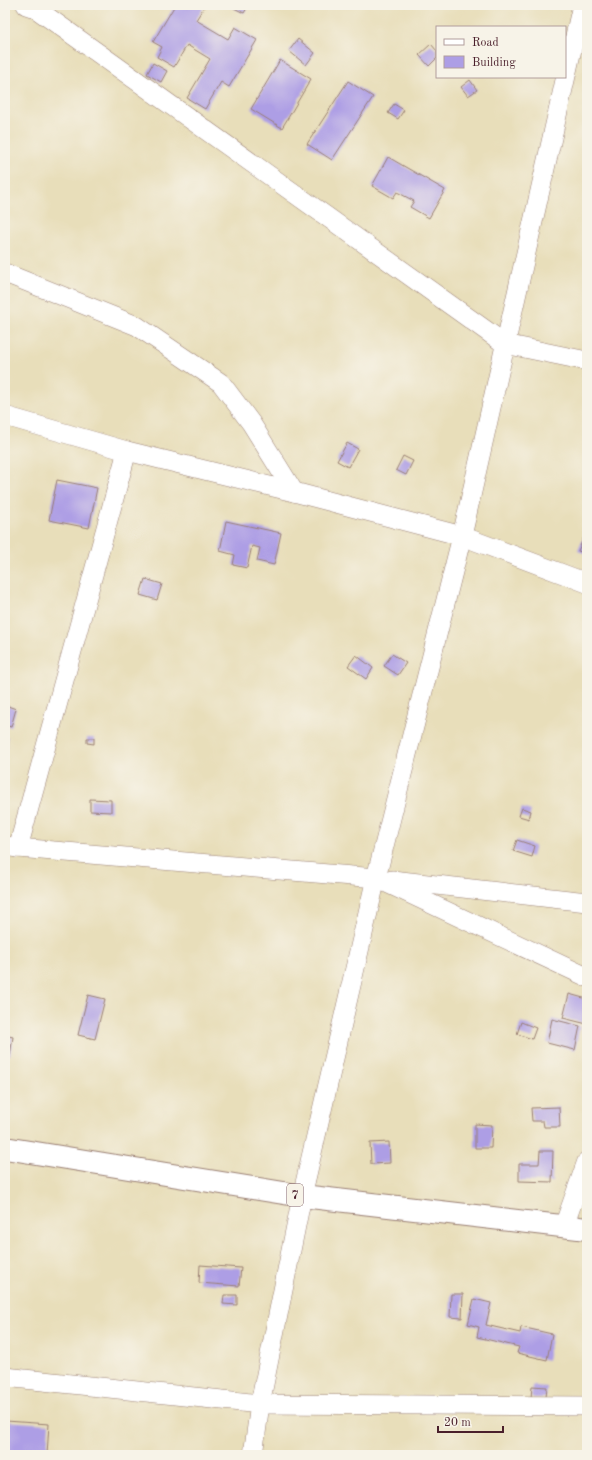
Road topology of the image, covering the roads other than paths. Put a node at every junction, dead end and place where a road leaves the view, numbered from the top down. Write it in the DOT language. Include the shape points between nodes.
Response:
graph roads {
  1 [pos="582,5"];
  2 [pos="33,6"];
  3 [pos="566,75"];
  4 [pos="565,78"];
  5 [pos="5,273"];
  6 [pos="505,344"];
  7 [pos="587,361"];
  8 [pos="5,416"];
  9 [pos="127,451"];
  10 [pos="294,492"];
  11 [pos="462,536"];
  12 [pos="587,583"];
  13 [pos="12,847"];
  14 [pos="376,878"];
  15 [pos="587,902"];
  16 [pos="587,977"];
  17 [pos="5,1148"];
  18 [pos="587,1160"];
  19 [pos="302,1196"];
  20 [pos="564,1226"];
  21 [pos="587,1229"];
  22 [pos="5,1377"];
  23 [pos="260,1404"];
  24 [pos="587,1406"];
  25 [pos="253,1455"];
  1 -- 3 [label="street"];
  2 -- 6 [label="street"];
  4 -- 6 [label="street"];
  5 -- 10 [label="street" via="137,326 221,383 251,423"];
  6 -- 7 [label="street"];
  6 -- 11 [label="street"];
  8 -- 9 [label="street"];
  9 -- 10 [label="street"];
  9 -- 13 [label="street"];
  10 -- 11 [label="street"];
  11 -- 12 [label="street"];
  11 -- 14 [label="street"];
  13 -- 14 [label="street"];
  14 -- 15 [label="street"];
  14 -- 16 [label="street"];
  14 -- 19 [label="street"];
  17 -- 19 [label="highway, 7"];
  18 -- 20 [label="street"];
  19 -- 20 [label="highway, 7"];
  19 -- 23 [label="street"];
  20 -- 21 [label="highway, 7"];
  22 -- 23 [label="street"];
  23 -- 24 [label="street"];
  23 -- 25 [label="street"];
}
